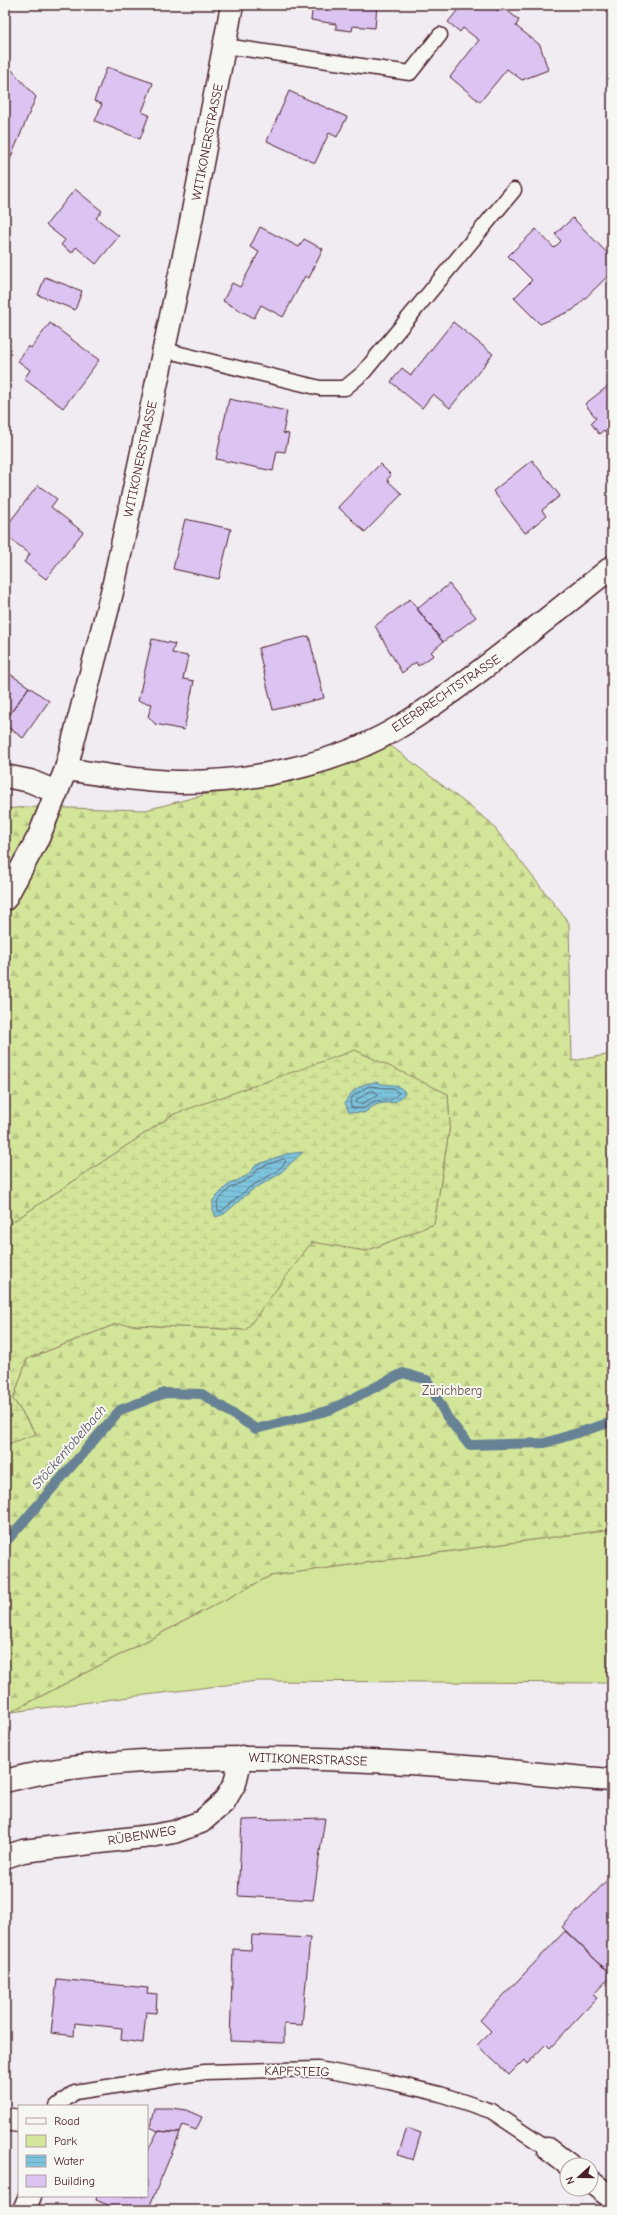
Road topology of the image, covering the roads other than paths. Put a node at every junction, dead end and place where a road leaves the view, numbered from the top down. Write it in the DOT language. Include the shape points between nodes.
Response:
graph roads {
  1 [pos="232,5"];
  2 [pos="440,35"];
  3 [pos="226,46"];
  4 [pos="514,190"];
  5 [pos="164,350"];
  6 [pos="612,567"];
  7 [pos="66,769"];
  8 [pos="5,776"];
  9 [pos="56,792"];
  10 [pos="5,899"];
  11 [pos="241,1757"];
  12 [pos="612,1780"];
  13 [pos="5,1781"];
  14 [pos="5,1857"];
  15 [pos="58,2105"];
  16 [pos="5,2119"];
  17 [pos="18,2121"];
  18 [pos="548,2149"];
  19 [pos="559,2157"];
  20 [pos="599,2188"];
  21 [pos="30,2197"];
  22 [pos="612,2198"];
  23 [pos="24,2210"];
  1 -- 3 [label="main road, WITIKONERSTRASSE"];
  2 -- 3 [label="lane" via="410,73"];
  3 -- 5 [label="main road, WITIKONERSTRASSE"];
  4 -- 5 [label="lane" via="363,373 345,388 320,388"];
  5 -- 7 [label="main road, WITIKONERSTRASSE" via="112,592"];
  6 -- 7 [label="main road, EIERBRECHTSTRASSE" via="508,651 436,702 393,730 340,754 278,771 218,780 171,782"];
  7 -- 9 [label="main road, WITIKONERSTRASSE"];
  8 -- 9 [label="main road" via="30,781"];
  9 -- 10 [label="main road, WITIKONERSTRASSE" via="39,836"];
  11 -- 12 [label="main road, WITIKONERSTRASSE" via="442,1766"];
  11 -- 13 [label="main road, WITIKONERSTRASSE" via="117,1762"];
  11 -- 14 [label="main road, RÜBENWEG" via="235,1783 224,1802 201,1822 174,1832 23,1851"];
  15 -- 18 [label="lane, KAPFSTEIG" via="75,2092 205,2072 318,2069 440,2094 491,2111"];
  16 -- 17 [label="main road"];
  18 -- 19 [label="main road, KAPFSTEIG"];
  20 -- 22 [label="main road"];
  21 -- 23 [label="main road"];
}
